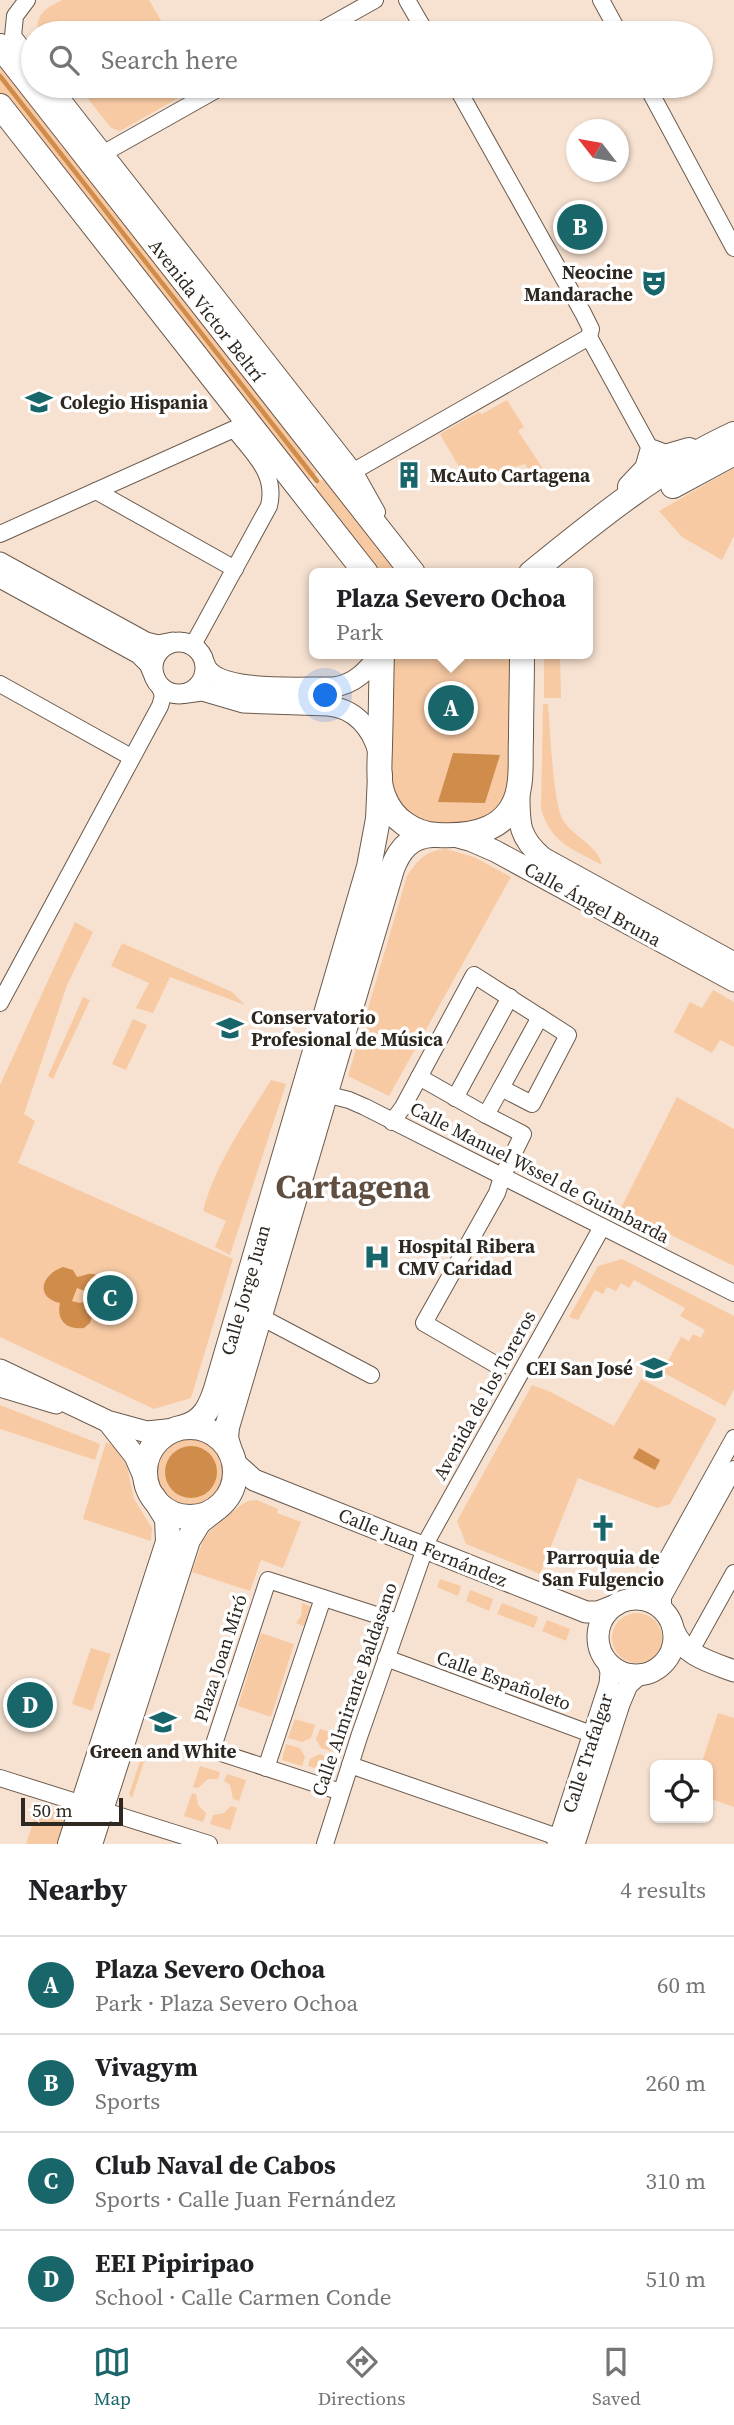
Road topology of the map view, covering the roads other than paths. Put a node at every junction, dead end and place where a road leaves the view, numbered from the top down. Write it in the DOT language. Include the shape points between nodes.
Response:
graph roads {
  1 [pos="27,0"];
  2 [pos="375,0"];
  3 [pos="407,0"];
  4 [pos="602,1"];
  5 [pos="0,19"];
  6 [pos="337,21"];
  7 [pos="419,21"];
  8 [pos="613,21"];
  9 [pos="6,41"];
  10 [pos="21,53"];
  11 [pos="21,61"];
  12 [pos="50,98"];
  13 [pos="60,98"];
  14 [pos="202,98"];
  15 [pos="463,98"];
  16 [pos="653,98"];
  17 [pos="0,106"];
  18 [pos="104,153"];
  19 [pos="734,248"];
  20 [pos="589,337"];
  21 [pos="734,434"];
  22 [pos="652,452"];
  23 [pos="734,453"];
  24 [pos="354,471"];
  25 [pos="96,491"];
  26 [pos="600,517"];
  27 [pos="0,534"];
  28 [pos="0,562"];
  29 [pos="362,568"];
  30 [pos="408,568"];
  31 [pos="409,568"];
  32 [pos="537,568"];
  33 [pos="564,568"];
  34 [pos="235,569"];
  35 [pos="0,578"];
  36 [pos="173,642"];
  37 [pos="193,645"];
  38 [pos="376,659"];
  39 [pos="381,659"];
  40 [pos="522,659"];
  41 [pos="205,664"];
  42 [pos="157,681"];
  43 [pos="0,684"];
  44 [pos="183,693"];
  45 [pos="160,706"];
  46 [pos="131,757"];
  47 [pos="380,769"];
  48 [pos="519,787"];
  49 [pos="440,835"];
  50 [pos="734,963"];
  51 [pos="734,982"];
  52 [pos="510,998"];
  53 [pos="0,1000"];
  54 [pos="540,1017"];
  55 [pos="419,1077"];
  56 [pos="501,1088"];
  57 [pos="325,1094"];
  58 [pos="455,1098"];
  59 [pos="486,1115"];
  60 [pos="393,1122"];
  61 [pos="502,1177"];
  62 [pos="602,1227"];
  63 [pos="734,1293"];
  64 [pos="259,1317"];
  65 [pos="500,1367"];
  66 [pos="0,1370"];
  67 [pos="372,1376"];
  68 [pos="0,1387"];
  69 [pos="99,1417"];
  70 [pos="180,1428"];
  71 [pos="734,1438"];
  72 [pos="233,1457"];
  73 [pos="734,1469"];
  74 [pos="151,1492"];
  75 [pos="213,1511"];
  76 [pos="425,1548"];
  77 [pos="732,1582"];
  78 [pos="323,1598"];
  79 [pos="625,1602"];
  80 [pos="398,1622"];
  81 [pos="670,1623"];
  82 [pos="690,1652"];
  83 [pos="386,1658"];
  84 [pos="607,1662"];
  85 [pos="734,1671"];
  86 [pos="639,1675"];
  87 [pos="600,1738"];
  88 [pos="350,1765"];
  89 [pos="266,1768"];
  90 [pos="0,1778"];
  91 [pos="341,1793"];
  92 [pos="92,1806"];
  93 [pos="569,1843"];
  94 [pos="70,1844"];
  95 [pos="90,1844"];
  96 [pos="209,1844"];
  97 [pos="325,1844"];
  1 -- 9 [label="street"];
  2 -- 6 [label="street"];
  3 -- 7 [label="street"];
  4 -- 8 [label="street"];
  5 -- 9 [label="street"];
  9 -- 10 [label="street"];
  9 -- 11 [label="main road, Avenida Víctor Beltrí"];
  12 -- 30 [label="main road, Avenida Víctor Beltrí"];
  13 -- 18 [label="street"];
  14 -- 18 [label="street"];
  15 -- 20 [label="street" via="583,313 591,329"];
  16 -- 19 [label="street"];
  17 -- 29 [label="main road, Avenida Víctor Beltrí"];
  18 -- 24 [label="street"];
  20 -- 22 [label="street"];
  20 -- 24 [label="street"];
  21 -- 22 [label="main road" via="670,456"];
  21 -- 26 [label="main road" via="668,470"];
  22 -- 26 [label="main road" via="647,469"];
  23 -- 33 [label="main road" via="652,500"];
  24 -- 31 [label="street"];
  25 -- 27 [label="street"];
  25 -- 34 [label="street"];
  25 -- 34 [label="street" via="234,429 269,476 271,486 269,506"];
  26 -- 32 [label="main road"];
  28 -- 36 [label="street" via="146,642"];
  34 -- 37 [label="street"];
  35 -- 42 [label="street" via="139,654"];
  36 -- 37 [label="street"];
  36 -- 42 [label="street" via="156,656"];
  37 -- 41 [label="street"];
  38 -- 41 [label="street" via="359,677 334,687 237,683 212,674"];
  39 -- 47 [label="main road, Calle Jorge Juan"];
  40 -- 48 [label="main road"];
  41 -- 44 [label="street" via="203,680"];
  42 -- 44 [label="street" via="169,692"];
  42 -- 45 [label="street" via="163,696"];
  43 -- 46 [label="street"];
  44 -- 45 [label="street" via="166,698"];
  44 -- 47 [label="street" via="202,691 243,704 340,708 366,726 376,743"];
  45 -- 46 [label="street"];
  46 -- 53 [label="street"];
  47 -- 49 [label="main road" via="383,796 397,817 413,830"];
  47 -- 70 [label="main road, Calle Jorge Juan" via="378,819 369,867 216,1389 205,1415"];
  48 -- 49 [label="main road" via="512,807 496,824 477,834"];
  48 -- 50 [label="main road, Calle Ángel Bruna" via="522,832 543,858"];
  49 -- 51 [label="main road, Calle Ángel Bruna" via="495,851"];
  49 -- 57 [label="main road, Calle Jorge Juan" via="410,842 394,863"];
  52 -- 54 [label="street"];
  52 -- 55 [label="street" via="474,975"];
  52 -- 58 [label="street"];
  54 -- 56 [label="street"];
  54 -- 56 [label="street" via="568,1035 532,1104"];
  55 -- 58 [label="street"];
  55 -- 60 [label="street"];
  56 -- 59 [label="street"];
  57 -- 60 [label="street, Calle Manuel Wssel de Guimbarda" via="349,1100"];
  57 -- 64 [label="main road, Calle Jorge Juan"];
  58 -- 59 [label="street"];
  59 -- 61 [label="street" via="523,1134"];
  60 -- 61 [label="street, Calle Manuel Wssel de Guimbarda"];
  61 -- 62 [label="street, Calle Manuel Wssel de Guimbarda"];
  61 -- 65 [label="street" via="424,1323"];
  62 -- 63 [label="street, Calle Manuel Wssel de Guimbarda"];
  62 -- 76 [label="street, Avenida de los Toreros"];
  64 -- 67 [label="street"];
  64 -- 72 [label="main road, Calle Jorge Juan" via="227,1427"];
  66 -- 69 [label="main road"];
  68 -- 69 [label="street"];
  69 -- 70 [label="main road" via="143,1431"];
  69 -- 74 [label="main road" via="135,1456"];
  70 -- 72 [label="main road" via="214,1433"];
  70 -- 74 [label="main road" via="160,1439 150,1452 146,1469"];
  71 -- 79 [label="street" via="652,1586"];
  72 -- 75 [label="main road" via="235,1480 223,1503"];
  72 -- 76 [label="main road, Calle Juan Fernández" via="254,1480"];
  73 -- 81 [label="street" via="663,1597"];
  74 -- 75 [label="main road" via="166,1510 179,1516"];
  74 -- 92 [label="main road" via="166,1519 167,1542"];
  75 -- 92 [label="main road" via="199,1522 188,1541"];
  76 -- 79 [label="main road, Calle Juan Fernández" via="586,1612"];
  76 -- 80 [label="street, Calle Almirante Baldasano"];
  77 -- 82 [label="street"];
  78 -- 80 [label="street, Plaza Joan Miró"];
  78 -- 89 [label="street"];
  78 -- 89 [label="street, Plaza Joan Miró" via="268,1580 212,1750"];
  79 -- 81 [label="main road" via="653,1603"];
  79 -- 84 [label="main road" via="605,1616 599,1632"];
  80 -- 83 [label="street, Calle Almirante Baldasano"];
  81 -- 82 [label="main road" via="680,1644"];
  81 -- 86 [label="main road" via="673,1648 665,1662"];
  82 -- 85 [label="main road"];
  83 -- 87 [label="street, Calle Españoleto"];
  83 -- 88 [label="street, Calle Almirante Baldasano"];
  84 -- 86 [label="main road" via="623,1673"];
  84 -- 87 [label="street, Calle Trafalgar" via="610,1680"];
  86 -- 87 [label="street, Calle Trafalgar" via="631,1681"];
  87 -- 93 [label="street, Calle Trafalgar"];
  88 -- 91 [label="street, Calle Almirante Baldasano"];
  88 -- 93 [label="street"];
  89 -- 91 [label="street, Plaza Joan Miró"];
  90 -- 92 [label="street"];
  91 -- 97 [label="street, Calle Almirante Baldasano"];
  92 -- 94 [label="main road"];
  92 -- 95 [label="main road"];
  92 -- 96 [label="street"];
}
